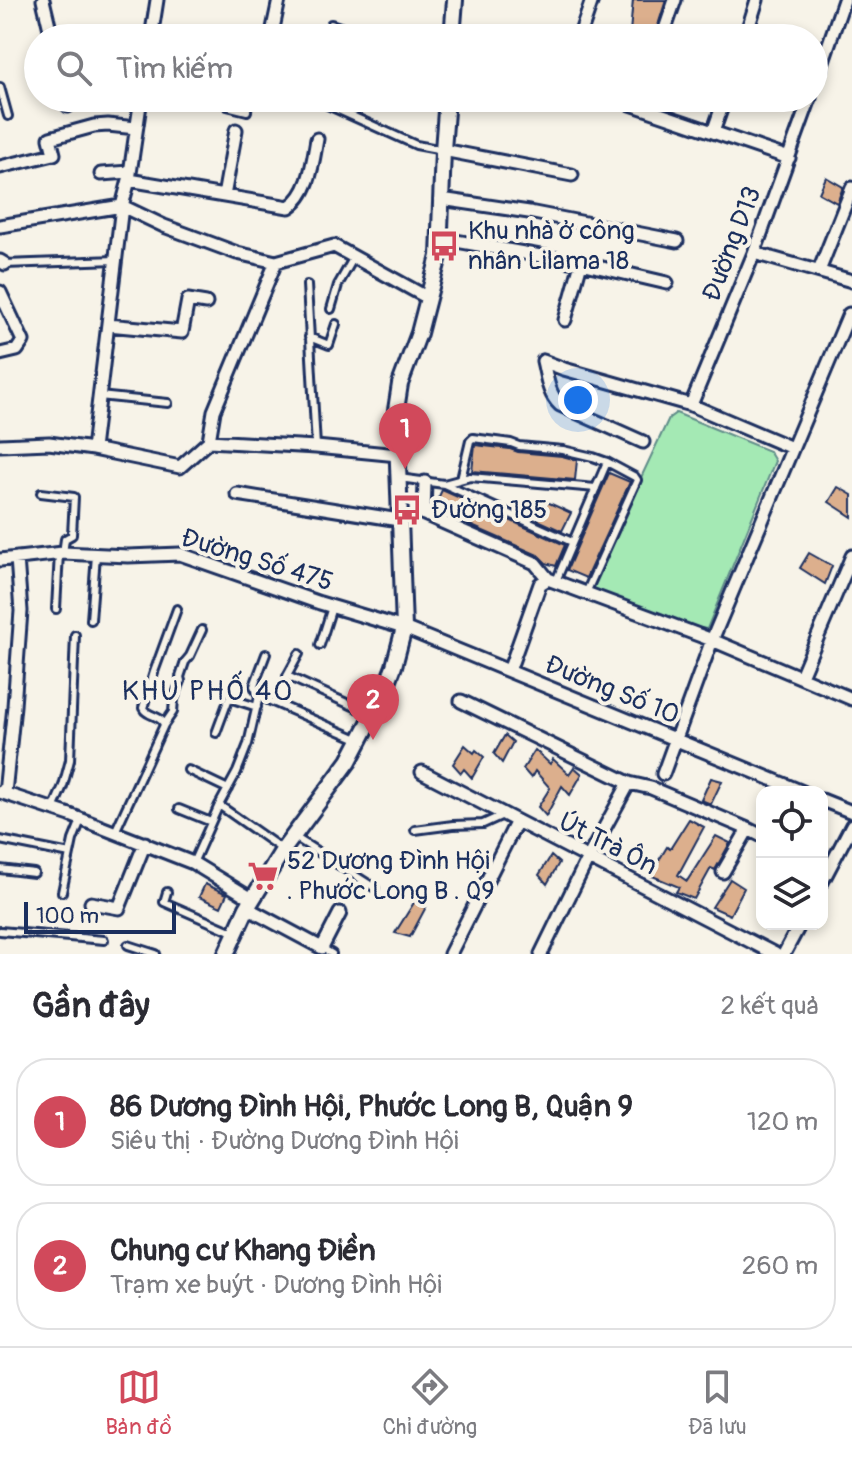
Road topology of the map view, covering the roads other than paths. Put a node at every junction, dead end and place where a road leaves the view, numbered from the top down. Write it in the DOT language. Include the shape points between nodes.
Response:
graph roads {
  1 [pos="43,0"];
  2 [pos="157,0"];
  3 [pos="279,0"];
  4 [pos="455,0"];
  5 [pos="592,0"];
  6 [pos="675,0"];
  7 [pos="757,0"];
  8 [pos="844,0"];
  9 [pos="49,24"];
  10 [pos="153,24"];
  11 [pos="274,24"];
  12 [pos="453,24"];
  13 [pos="584,24"];
  14 [pos="667,24"];
  15 [pos="749,24"];
  16 [pos="828,46"];
  17 [pos="0,87"];
  18 [pos="139,112"];
  19 [pos="343,112"];
  20 [pos="446,112"];
  21 [pos="663,112"];
  22 [pos="720,112"];
  23 [pos="805,112"];
  24 [pos="8,116"];
  25 [pos="136,128"];
  26 [pos="236,130"];
  27 [pos="713,132"];
  28 [pos="317,139"];
  29 [pos="443,150"];
  30 [pos="789,158"];
  31 [pos="0,167"];
  32 [pos="101,174"];
  33 [pos="572,175"];
  34 [pos="130,176"];
  35 [pos="852,188"];
  36 [pos="224,196"];
  37 [pos="441,199"];
  38 [pos="122,206"];
  39 [pos="0,226"];
  40 [pos="439,238"];
  41 [pos="677,241"];
  42 [pos="754,253"];
  43 [pos="354,257"];
  44 [pos="116,260"];
  45 [pos="276,262"];
  46 [pos="2,263"];
  47 [pos="581,263"];
  48 [pos="819,271"];
  49 [pos="852,281"];
  50 [pos="667,283"];
  51 [pos="307,285"];
  52 [pos="0,292"];
  53 [pos="428,298"];
  54 [pos="206,303"];
  55 [pos="331,309"];
  56 [pos="849,314"];
  57 [pos="565,320"];
  58 [pos="336,324"];
  59 [pos="108,325"];
  60 [pos="309,337"];
  61 [pos="0,354"];
  62 [pos="99,396"];
  63 [pos="168,403"];
  64 [pos="691,405"];
  65 [pos="209,441"];
  66 [pos="643,442"];
  67 [pos="0,445"];
  68 [pos="316,447"];
  69 [pos="792,448"];
  70 [pos="93,449"];
  71 [pos="398,455"];
  72 [pos="607,462"];
  73 [pos="399,478"];
  74 [pos="461,479"];
  75 [pos="425,482"];
  76 [pos="444,484"];
  77 [pos="596,488"];
  78 [pos="41,493"];
  79 [pos="237,494"];
  80 [pos="399,520"];
  81 [pos="572,542"];
  82 [pos="61,553"];
  83 [pos="96,555"];
  84 [pos="852,556"];
  85 [pos="17,558"];
  86 [pos="0,560"];
  87 [pos="552,580"];
  88 [pos="586,593"];
  89 [pos="332,607"];
  90 [pos="56,609"];
  91 [pos="177,609"];
  92 [pos="91,620"];
  93 [pos="404,628"];
  94 [pos="202,630"];
  95 [pos="75,635"];
  96 [pos="712,640"];
  97 [pos="320,645"];
  98 [pos="266,654"];
  99 [pos="299,654"];
  100 [pos="509,671"];
  101 [pos="801,676"];
  102 [pos="259,696"];
  103 [pos="852,699"];
  104 [pos="461,701"];
  105 [pos="257,707"];
  106 [pos="373,715"];
  107 [pos="164,725"];
  108 [pos="216,733"];
  109 [pos="360,740"];
  110 [pos="676,740"];
  111 [pos="188,770"];
  112 [pos="422,772"];
  113 [pos="663,774"];
  114 [pos="629,783"];
  115 [pos="788,786"];
  116 [pos="228,789"];
  117 [pos="2,793"];
  118 [pos="828,802"];
  119 [pos="219,805"];
  120 [pos="53,809"];
  121 [pos="179,809"];
  122 [pos="852,812"];
  123 [pos="505,814"];
  124 [pos="81,820"];
  125 [pos="517,821"];
  126 [pos="211,822"];
  127 [pos="852,825"];
  128 [pos="748,829"];
  129 [pos="415,830"];
  130 [pos="115,832"];
  131 [pos="756,833"];
  132 [pos="293,836"];
  133 [pos="0,840"];
  134 [pos="145,843"];
  135 [pos="283,850"];
  136 [pos="70,854"];
  137 [pos="588,858"];
  138 [pos="193,863"];
  139 [pos="0,869"];
  140 [pos="828,871"];
  141 [pos="723,872"];
  142 [pos="34,873"];
  143 [pos="375,888"];
  144 [pos="62,892"];
  145 [pos="167,892"];
  146 [pos="91,903"];
  147 [pos="249,903"];
  148 [pos="340,913"];
  149 [pos="797,930"];
  150 [pos="0,931"];
  151 [pos="235,933"];
  152 [pos="104,940"];
  153 [pos="128,945"];
  154 [pos="327,951"];
  155 [pos="156,954"];
  156 [pos="226,954"];
  157 [pos="450,954"];
  158 [pos="541,954"];
  159 [pos="775,954"];
  160 [pos="784,954"];
  1 -- 9 [label="street"];
  2 -- 10 [label="street"];
  3 -- 11 [label="street"];
  4 -- 12 [label="street"];
  5 -- 13 [label="street"];
  6 -- 14 [label="street"];
  7 -- 15 [label="street"];
  8 -- 16 [label="street"];
  17 -- 24 [label="lane"];
  18 -- 25 [label="street"];
  19 -- 29 [label="lane" via="416,145"];
  20 -- 29 [label="street"];
  21 -- 27 [label="street"];
  22 -- 27 [label="street"];
  23 -- 30 [label="street, Đường D13"];
  25 -- 31 [label="street" via="94,126 50,138 54,154"];
  25 -- 34 [label="street"];
  26 -- 36 [label="street"];
  27 -- 30 [label="street"];
  28 -- 36 [label="street" via="311,173 289,207"];
  29 -- 33 [label="street"];
  29 -- 37 [label="street"];
  30 -- 42 [label="street, Đường D13"];
  32 -- 34 [label="street"];
  34 -- 36 [label="street"];
  34 -- 38 [label="street"];
  35 -- 48 [label="street"];
  37 -- 40 [label="street"];
  37 -- 41 [label="street"];
  38 -- 39 [label="street"];
  38 -- 44 [label="street"];
  38 -- 45 [label="street" via="237,253"];
  40 -- 47 [label="street"];
  40 -- 53 [label="street"];
  42 -- 48 [label="street"];
  42 -- 64 [label="street, Đường D13"];
  43 -- 45 [label="street" via="334,246"];
  43 -- 53 [label="street"];
  43 -- 55 [label="lane"];
  44 -- 46 [label="lane"];
  44 -- 59 [label="street"];
  45 -- 65 [label="street" via="214,411"];
  47 -- 50 [label="street"];
  47 -- 57 [label="street"];
  48 -- 49 [label="street"];
  51 -- 60 [label="lane"];
  52 -- 61 [label="street" via="23,341 17,350"];
  53 -- 71 [label="street" via="400,384"];
  54 -- 59 [label="street" via="188,300 182,332"];
  56 -- 69 [label="street"];
  58 -- 60 [label="lane" via="329,345"];
  59 -- 62 [label="street"];
  60 -- 68 [label="lane"];
  62 -- 63 [label="lane"];
  62 -- 70 [label="street"];
  64 -- 66 [label="street" via="543,361 555,401"];
  64 -- 69 [label="street"];
  65 -- 68 [label="street"];
  65 -- 70 [label="street" via="180,467"];
  67 -- 70 [label="street" via="49,443"];
  68 -- 71 [label="street"];
  69 -- 96 [label="street"];
  71 -- 73 [label="street"];
  72 -- 74 [label="lane" via="563,450 473,438"];
  72 -- 77 [label="lane"];
  72 -- 88 [label="lane" via="637,480"];
  73 -- 75 [label="lane"];
  73 -- 80 [label="street"];
  74 -- 76 [label="lane"];
  74 -- 77 [label="lane"];
  75 -- 76 [label="lane"];
  75 -- 87 [label="street" via="424,514 535,563"];
  76 -- 81 [label="lane"];
  77 -- 81 [label="lane"];
  78 -- 82 [label="lane" via="74,497 72,535"];
  79 -- 80 [label="street"];
  80 -- 93 [label="street"];
  81 -- 87 [label="lane"];
  82 -- 83 [label="street, Đường Số 475"];
  82 -- 85 [label="street, Đường Số 475"];
  82 -- 90 [label="lane"];
  83 -- 89 [label="street, Đường Số 475" via="180,554"];
  83 -- 92 [label="lane"];
  84 -- 101 [label="street"];
  85 -- 86 [label="street, Đường Số 475"];
  85 -- 117 [label="street" via="21,611"];
  87 -- 88 [label="street"];
  87 -- 100 [label="street" via="540,584"];
  88 -- 96 [label="street"];
  89 -- 93 [label="street, Đường Số 475"];
  89 -- 97 [label="lane"];
  91 -- 107 [label="lane" via="143,708"];
  93 -- 100 [label="street, Đường Số 10"];
  93 -- 106 [label="street"];
  94 -- 107 [label="lane"];
  95 -- 120 [label="lane" via="70,760"];
  96 -- 101 [label="street"];
  96 -- 110 [label="street"];
  98 -- 102 [label="lane" via="254,686"];
  99 -- 106 [label="lane" via="287,676"];
  100 -- 110 [label="street, Đường Số 10"];
  101 -- 103 [label="street"];
  102 -- 105 [label="lane"];
  102 -- 109 [label="lane"];
  104 -- 114 [label="street"];
  105 -- 108 [label="lane" via="229,698"];
  105 -- 116 [label="lane"];
  106 -- 109 [label="street"];
  107 -- 130 [label="lane"];
  109 -- 132 [label="street"];
  110 -- 113 [label="street"];
  110 -- 115 [label="street, Đường Số 10"];
  111 -- 116 [label="lane"];
  112 -- 123 [label="street, Út Trà Ôn"];
  114 -- 128 [label="street"];
  114 -- 137 [label="street"];
  116 -- 119 [label="lane"];
  117 -- 120 [label="street"];
  118 -- 122 [label="street"];
  119 -- 126 [label="lane"];
  119 -- 135 [label="lane"];
  120 -- 124 [label="street"];
  121 -- 126 [label="lane"];
  123 -- 125 [label="street, Út Trà Ôn"];
  123 -- 129 [label="lane" via="483,824"];
  124 -- 130 [label="street"];
  124 -- 136 [label="lane"];
  125 -- 137 [label="street, Út Trà Ôn"];
  125 -- 157 [label="street"];
  126 -- 138 [label="lane"];
  127 -- 140 [label="street"];
  128 -- 131 [label="street"];
  128 -- 141 [label="street"];
  130 -- 134 [label="street"];
  132 -- 135 [label="street"];
  132 -- 143 [label="lane"];
  133 -- 136 [label="lane"];
  134 -- 138 [label="street"];
  134 -- 146 [label="street" via="119,908"];
  135 -- 147 [label="street"];
  136 -- 144 [label="lane"];
  137 -- 158 [label="street"];
  137 -- 159 [label="street, Út Trà Ôn"];
  138 -- 147 [label="street"];
  139 -- 142 [label="lane"];
  145 -- 151 [label="lane" via="164,902"];
  147 -- 151 [label="street"];
  147 -- 154 [label="street"];
  148 -- 154 [label="street"];
  149 -- 160 [label="street"];
  150 -- 152 [label="lane"];
  151 -- 156 [label="street"];
  153 -- 155 [label="lane"];
}
